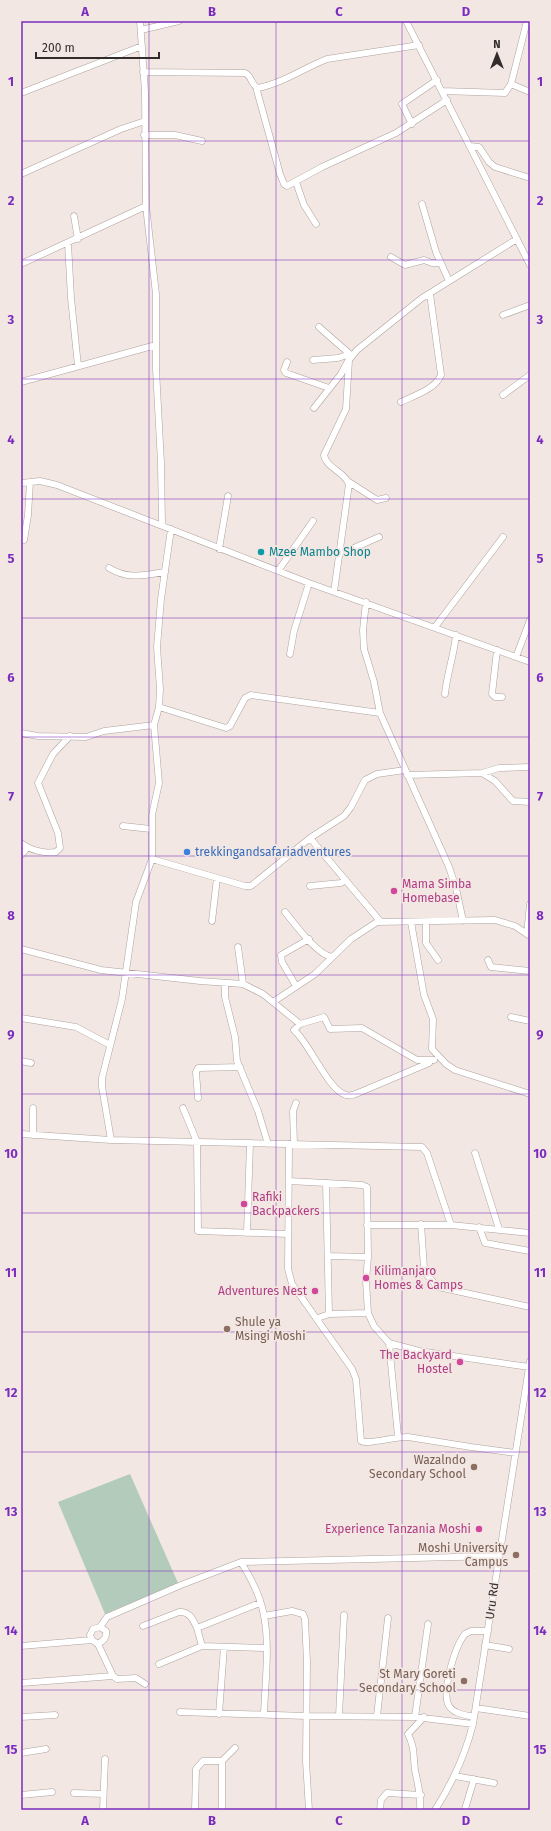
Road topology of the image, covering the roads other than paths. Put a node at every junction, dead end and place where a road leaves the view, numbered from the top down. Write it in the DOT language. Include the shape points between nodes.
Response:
graph roads {
  1 [pos="140,21"];
  2 [pos="179,21"];
  3 [pos="406,21"];
  4 [pos="528,21"];
  5 [pos="141,30"];
  6 [pos="419,45"];
  7 [pos="142,46"];
  8 [pos="144,72"];
  9 [pos="437,80"];
  10 [pos="511,84"];
  11 [pos="256,87"];
  12 [pos="442,91"];
  13 [pos="530,92"];
  14 [pos="21,93"];
  15 [pos="447,100"];
  16 [pos="145,121"];
  17 [pos="412,124"];
  18 [pos="144,135"];
  19 [pos="202,141"];
  20 [pos="470,146"];
  21 [pos="21,174"];
  22 [pos="530,178"];
  23 [pos="296,182"];
  24 [pos="422,204"];
  25 [pos="146,206"];
  26 [pos="74,216"];
  27 [pos="316,224"];
  28 [pos="78,239"];
  29 [pos="517,239"];
  30 [pos="68,243"];
  31 [pos="391,257"];
  32 [pos="440,263"];
  33 [pos="21,264"];
  34 [pos="530,265"];
  35 [pos="449,281"];
  36 [pos="430,294"];
  37 [pos="530,305"];
  38 [pos="503,315"];
  39 [pos="319,328"];
  40 [pos="156,344"];
  41 [pos="350,357"];
  42 [pos="313,360"];
  43 [pos="287,362"];
  44 [pos="78,366"];
  45 [pos="530,375"];
  46 [pos="21,382"];
  47 [pos="329,388"];
  48 [pos="503,395"];
  49 [pos="401,402"];
  50 [pos="314,408"];
  51 [pos="30,482"];
  52 [pos="349,482"];
  53 [pos="21,483"];
  54 [pos="228,496"];
  55 [pos="386,498"];
  56 [pos="312,521"];
  57 [pos="162,525"];
  58 [pos="171,529"];
  59 [pos="379,537"];
  60 [pos="503,537"];
  61 [pos="24,540"];
  62 [pos="219,549"];
  63 [pos="340,554"];
  64 [pos="109,568"];
  65 [pos="278,571"];
  66 [pos="165,572"];
  67 [pos="309,583"];
  68 [pos="334,592"];
  69 [pos="366,602"];
  70 [pos="530,620"];
  71 [pos="435,627"];
  72 [pos="456,635"];
  73 [pos="497,650"];
  74 [pos="290,654"];
  75 [pos="516,656"];
  76 [pos="530,662"];
  77 [pos="445,694"];
  78 [pos="502,697"];
  79 [pos="159,707"];
  80 [pos="380,713"];
  81 [pos="154,725"];
  82 [pos="21,733"];
  83 [pos="70,736"];
  84 [pos="530,768"];
  85 [pos="406,772"];
  86 [pos="482,773"];
  87 [pos="530,802"];
  88 [pos="123,826"];
  89 [pos="151,828"];
  90 [pos="310,838"];
  91 [pos="21,843"];
  92 [pos="28,848"];
  93 [pos="21,855"];
  94 [pos="152,859"];
  95 [pos="217,878"];
  96 [pos="346,880"];
  97 [pos="310,886"];
  98 [pos="530,904"];
  99 [pos="285,912"];
  100 [pos="212,921"];
  101 [pos="380,921"];
  102 [pos="463,921"];
  103 [pos="411,922"];
  104 [pos="426,922"];
  105 [pos="528,935"];
  106 [pos="309,939"];
  107 [pos="238,947"];
  108 [pos="21,949"];
  109 [pos="332,957"];
  110 [pos="438,960"];
  111 [pos="488,960"];
  112 [pos="530,971"];
  113 [pos="125,972"];
  114 [pos="225,983"];
  115 [pos="243,984"];
  116 [pos="296,986"];
  117 [pos="272,1002"];
  118 [pos="21,1018"];
  119 [pos="510,1018"];
  120 [pos="530,1021"];
  121 [pos="300,1024"];
  122 [pos="110,1045"];
  123 [pos="437,1059"];
  124 [pos="21,1062"];
  125 [pos="31,1063"];
  126 [pos="240,1067"];
  127 [pos="530,1094"];
  128 [pos="198,1098"];
  129 [pos="296,1103"];
  130 [pos="33,1108"];
  131 [pos="183,1108"];
  132 [pos="21,1134"];
  133 [pos="33,1135"];
  134 [pos="111,1140"];
  135 [pos="197,1142"];
  136 [pos="250,1143"];
  137 [pos="268,1144"];
  138 [pos="292,1144"];
  139 [pos="475,1153"];
  140 [pos="289,1181"];
  141 [pos="326,1183"];
  142 [pos="421,1224"];
  143 [pos="367,1225"];
  144 [pos="451,1225"];
  145 [pos="479,1227"];
  146 [pos="499,1229"];
  147 [pos="248,1232"];
  148 [pos="530,1233"];
  149 [pos="288,1234"];
  150 [pos="530,1250"];
  151 [pos="328,1256"];
  152 [pos="368,1256"];
  153 [pos="530,1307"];
  154 [pos="368,1313"];
  155 [pos="329,1314"];
  156 [pos="318,1318"];
  157 [pos="389,1343"];
  158 [pos="530,1364"];
  159 [pos="527,1394"];
  160 [pos="398,1436"];
  161 [pos="516,1453"];
  162 [pos="499,1556"];
  163 [pos="242,1562"];
  164 [pos="260,1603"];
  165 [pos="344,1615"];
  166 [pos="264,1616"];
  167 [pos="388,1618"];
  168 [pos="428,1624"];
  169 [pos="143,1626"];
  170 [pos="100,1627"];
  171 [pos="197,1628"];
  172 [pos="488,1631"];
  173 [pos="91,1637"];
  174 [pos="98,1644"];
  175 [pos="485,1645"];
  176 [pos="21,1646"];
  177 [pos="202,1646"];
  178 [pos="224,1647"];
  179 [pos="266,1648"];
  180 [pos="509,1649"];
  181 [pos="158,1664"];
  182 [pos="112,1676"];
  183 [pos="21,1683"];
  184 [pos="145,1684"];
  185 [pos="476,1708"];
  186 [pos="180,1712"];
  187 [pos="219,1714"];
  188 [pos="264,1714"];
  189 [pos="55,1715"];
  190 [pos="306,1716"];
  191 [pos="339,1716"];
  192 [pos="378,1716"];
  193 [pos="530,1716"];
  194 [pos="21,1717"];
  195 [pos="415,1717"];
  196 [pos="424,1717"];
  197 [pos="473,1721"];
  198 [pos="235,1748"];
  199 [pos="46,1750"];
  200 [pos="21,1753"];
  201 [pos="105,1759"];
  202 [pos="222,1761"];
  203 [pos="455,1776"];
  204 [pos="474,1778"];
  205 [pos="494,1783"];
  206 [pos="52,1792"];
  207 [pos="74,1793"];
  208 [pos="103,1794"];
  209 [pos="21,1795"];
  210 [pos="421,1795"];
  211 [pos="465,1809"];
  212 [pos="103,1810"];
  213 [pos="194,1810"];
  214 [pos="222,1810"];
  215 [pos="309,1810"];
  216 [pos="380,1810"];
  217 [pos="420,1810"];
  218 [pos="435,1810"];
  1 -- 5 [label="street"];
  2 -- 5 [label="street"];
  3 -- 6 [label="street"];
  4 -- 10 [label="street"];
  5 -- 7 [label="street"];
  6 -- 9 [label="street"];
  6 -- 11 [label="street" via="327,60 280,81"];
  7 -- 8 [label="street"];
  7 -- 14 [label="street"];
  8 -- 11 [label="street" via="245,73"];
  8 -- 16 [label="street"];
  9 -- 12 [label="street"];
  9 -- 17 [label="street" via="402,104"];
  10 -- 12 [label="street" via="505,94 467,90"];
  10 -- 13 [label="street"];
  11 -- 23 [label="street" via="283,182 287,186"];
  12 -- 15 [label="street"];
  15 -- 17 [label="street"];
  15 -- 20 [label="street"];
  16 -- 18 [label="street"];
  16 -- 21 [label="street" via="121,129"];
  17 -- 23 [label="street"];
  18 -- 19 [label="street" via="175,135"];
  18 -- 25 [label="street"];
  20 -- 22 [label="street" via="479,147 495,167"];
  20 -- 29 [label="street"];
  23 -- 27 [label="street" via="304,205"];
  24 -- 32 [label="street"];
  25 -- 28 [label="street"];
  25 -- 40 [label="street" via="155,278"];
  26 -- 28 [label="street"];
  28 -- 30 [label="street"];
  29 -- 34 [label="street"];
  29 -- 35 [label="street"];
  30 -- 33 [label="street"];
  30 -- 44 [label="street"];
  31 -- 32 [label="street" via="405,265 424,260 433,264"];
  32 -- 35 [label="street"];
  35 -- 36 [label="street"];
  36 -- 41 [label="street" via="392,320"];
  36 -- 49 [label="street" via="441,375 434,384"];
  37 -- 38 [label="street"];
  39 -- 41 [label="street"];
  40 -- 44 [label="street"];
  40 -- 57 [label="street"];
  41 -- 42 [label="street"];
  41 -- 47 [label="street"];
  41 -- 52 [label="street" via="346,409 324,457"];
  43 -- 47 [label="street" via="284,370 286,373"];
  44 -- 46 [label="street"];
  45 -- 48 [label="street"];
  47 -- 50 [label="street"];
  51 -- 53 [label="street"];
  51 -- 57 [label="street" via="49,482"];
  51 -- 61 [label="street"];
  52 -- 55 [label="street" via="377,500"];
  52 -- 63 [label="street" via="350,492"];
  54 -- 62 [label="street"];
  56 -- 65 [label="street"];
  57 -- 58 [label="street"];
  58 -- 62 [label="street"];
  58 -- 66 [label="street"];
  59 -- 63 [label="street"];
  60 -- 71 [label="street"];
  62 -- 65 [label="street"];
  63 -- 68 [label="street"];
  64 -- 66 [label="street" via="127,576"];
  65 -- 67 [label="street"];
  66 -- 79 [label="street" via="157,647"];
  67 -- 68 [label="street"];
  67 -- 74 [label="street" via="294,631"];
  68 -- 69 [label="street"];
  69 -- 71 [label="street"];
  69 -- 80 [label="street" via="364,649"];
  70 -- 75 [label="street"];
  71 -- 72 [label="street"];
  72 -- 73 [label="street"];
  72 -- 77 [label="street"];
  73 -- 75 [label="street"];
  73 -- 78 [label="street" via="492,694 495,697"];
  75 -- 76 [label="street"];
  79 -- 80 [label="street" via="226,728 230,726 244,698 252,695"];
  79 -- 81 [label="street"];
  80 -- 85 [label="street"];
  81 -- 83 [label="street" via="104,731 86,737"];
  81 -- 89 [label="street" via="158,783"];
  82 -- 83 [label="street"];
  83 -- 92 [label="street" via="53,754 38,783 58,833 60,848 54,853"];
  84 -- 86 [label="street" via="499,768"];
  85 -- 86 [label="street"];
  85 -- 90 [label="street" via="377,774 365,780 348,812"];
  85 -- 102 [label="street" via="453,877"];
  86 -- 87 [label="street" via="495,781 513,801"];
  88 -- 89 [label="street"];
  89 -- 94 [label="street"];
  90 -- 95 [label="street" via="251,886"];
  90 -- 96 [label="street"];
  91 -- 92 [label="street"];
  92 -- 93 [label="street"];
  94 -- 95 [label="street"];
  94 -- 113 [label="street" via="136,902"];
  95 -- 100 [label="street"];
  96 -- 97 [label="street" via="341,883"];
  96 -- 101 [label="street"];
  98 -- 105 [label="street"];
  99 -- 106 [label="street"];
  101 -- 103 [label="street"];
  101 -- 109 [label="street" via="365,928"];
  102 -- 104 [label="street"];
  102 -- 105 [label="street" via="507,922"];
  103 -- 104 [label="street"];
  103 -- 123 [label="street" via="423,990 433,1019 432,1049"];
  104 -- 110 [label="street" via="426,943"];
  106 -- 109 [label="street" via="326,955"];
  106 -- 116 [label="street" via="281,955 282,962"];
  107 -- 115 [label="street"];
  108 -- 113 [label="street" via="101,970"];
  109 -- 116 [label="street" via="315,974"];
  111 -- 112 [label="street" via="491,967"];
  113 -- 114 [label="street"];
  113 -- 122 [label="street" via="122,999"];
  114 -- 115 [label="street"];
  114 -- 126 [label="street" via="225,997"];
  115 -- 117 [label="street" via="255,989"];
  116 -- 117 [label="street"];
  117 -- 121 [label="street"];
  118 -- 122 [label="street" via="76,1027"];
  119 -- 120 [label="street"];
  121 -- 123 [label="street" via="324,1016 330,1029 362,1028 417,1060"];
  121 -- 123 [label="street" via="294,1030 335,1087 344,1094 352,1095"];
  122 -- 134 [label="street" via="103,1066 102,1083"];
  123 -- 127 [label="street" via="455,1070"];
  124 -- 125 [label="street"];
  126 -- 128 [label="street" via="198,1068"];
  126 -- 137 [label="street"];
  129 -- 138 [label="street" via="293,1111"];
  130 -- 133 [label="street"];
  131 -- 135 [label="street"];
  132 -- 133 [label="street"];
  133 -- 134 [label="street"];
  134 -- 135 [label="street"];
  135 -- 136 [label="street"];
  135 -- 147 [label="street" via="198,1231"];
  136 -- 137 [label="street"];
  136 -- 147 [label="street"];
  137 -- 138 [label="street"];
  138 -- 140 [label="street"];
  138 -- 144 [label="street" via="424,1148"];
  139 -- 146 [label="street"];
  140 -- 141 [label="street"];
  140 -- 149 [label="street"];
  141 -- 143 [label="street" via="368,1187"];
  141 -- 151 [label="street"];
  142 -- 143 [label="street"];
  142 -- 144 [label="street"];
  142 -- 153 [label="street" via="424,1268 438,1287"];
  143 -- 152 [label="street"];
  144 -- 145 [label="street"];
  145 -- 146 [label="street"];
  145 -- 150 [label="street" via="485,1243"];
  146 -- 148 [label="street"];
  147 -- 149 [label="street"];
  149 -- 156 [label="street" via="288,1269 292,1284"];
  151 -- 152 [label="street"];
  151 -- 155 [label="street"];
  152 -- 154 [label="street"];
  154 -- 155 [label="street"];
  154 -- 157 [label="street" via="374,1326"];
  155 -- 156 [label="street"];
  156 -- 160 [label="street" via="356,1379 361,1441 369,1443"];
  157 -- 158 [label="street" via="419,1351"];
  157 -- 160 [label="street"];
  158 -- 159 [label="street, Uru Rd"];
  159 -- 161 [label="street, Uru Rd"];
  160 -- 161 [label="street"];
  161 -- 162 [label="street, Uru Rd"];
  162 -- 163 [label="street"];
  162 -- 172 [label="street, Uru Rd"];
  163 -- 164 [label="street"];
  163 -- 170 [label="street" via="187,1582 110,1616"];
  164 -- 166 [label="street"];
  164 -- 171 [label="street"];
  165 -- 191 [label="street"];
  166 -- 179 [label="street"];
  166 -- 190 [label="street" via="296,1611 305,1617"];
  167 -- 192 [label="street"];
  168 -- 195 [label="street"];
  169 -- 171 [label="street" via="184,1611 189,1614"];
  170 -- 173 [label="street" via="93,1630"];
  170 -- 174 [label="street" via="106,1634 104,1640"];
  171 -- 177 [label="street"];
  172 -- 175 [label="street, Uru Rd"];
  172 -- 197 [label="street" via="471,1631 465,1634 450,1675 447,1698 449,1705"];
  173 -- 174 [label="street"];
  173 -- 176 [label="street" via="81,1641"];
  174 -- 182 [label="street"];
  175 -- 180 [label="street"];
  175 -- 185 [label="street, Uru Rd"];
  177 -- 178 [label="street"];
  177 -- 181 [label="street"];
  178 -- 179 [label="street"];
  178 -- 187 [label="street"];
  179 -- 188 [label="street"];
  182 -- 183 [label="street"];
  182 -- 184 [label="street" via="117,1679 136,1678"];
  185 -- 193 [label="street"];
  185 -- 197 [label="street, Uru Rd"];
  186 -- 187 [label="street"];
  187 -- 188 [label="street"];
  188 -- 190 [label="street"];
  189 -- 194 [label="street"];
  190 -- 191 [label="street"];
  190 -- 215 [label="street"];
  191 -- 192 [label="street"];
  192 -- 195 [label="street"];
  195 -- 196 [label="street"];
  196 -- 197 [label="street"];
  196 -- 210 [label="street" via="408,1734 414,1747 415,1772"];
  197 -- 203 [label="street, Uru Rd" via="466,1750"];
  198 -- 202 [label="street"];
  199 -- 200 [label="street"];
  201 -- 208 [label="street"];
  202 -- 213 [label="street" via="203,1761 196,1769"];
  202 -- 214 [label="street"];
  203 -- 204 [label="street"];
  203 -- 218 [label="street, Uru Rd"];
  204 -- 205 [label="street"];
  204 -- 211 [label="street"];
  206 -- 209 [label="street"];
  207 -- 208 [label="street"];
  208 -- 212 [label="street"];
  210 -- 216 [label="street" via="387,1793 381,1800"];
  210 -- 217 [label="street"];
}
